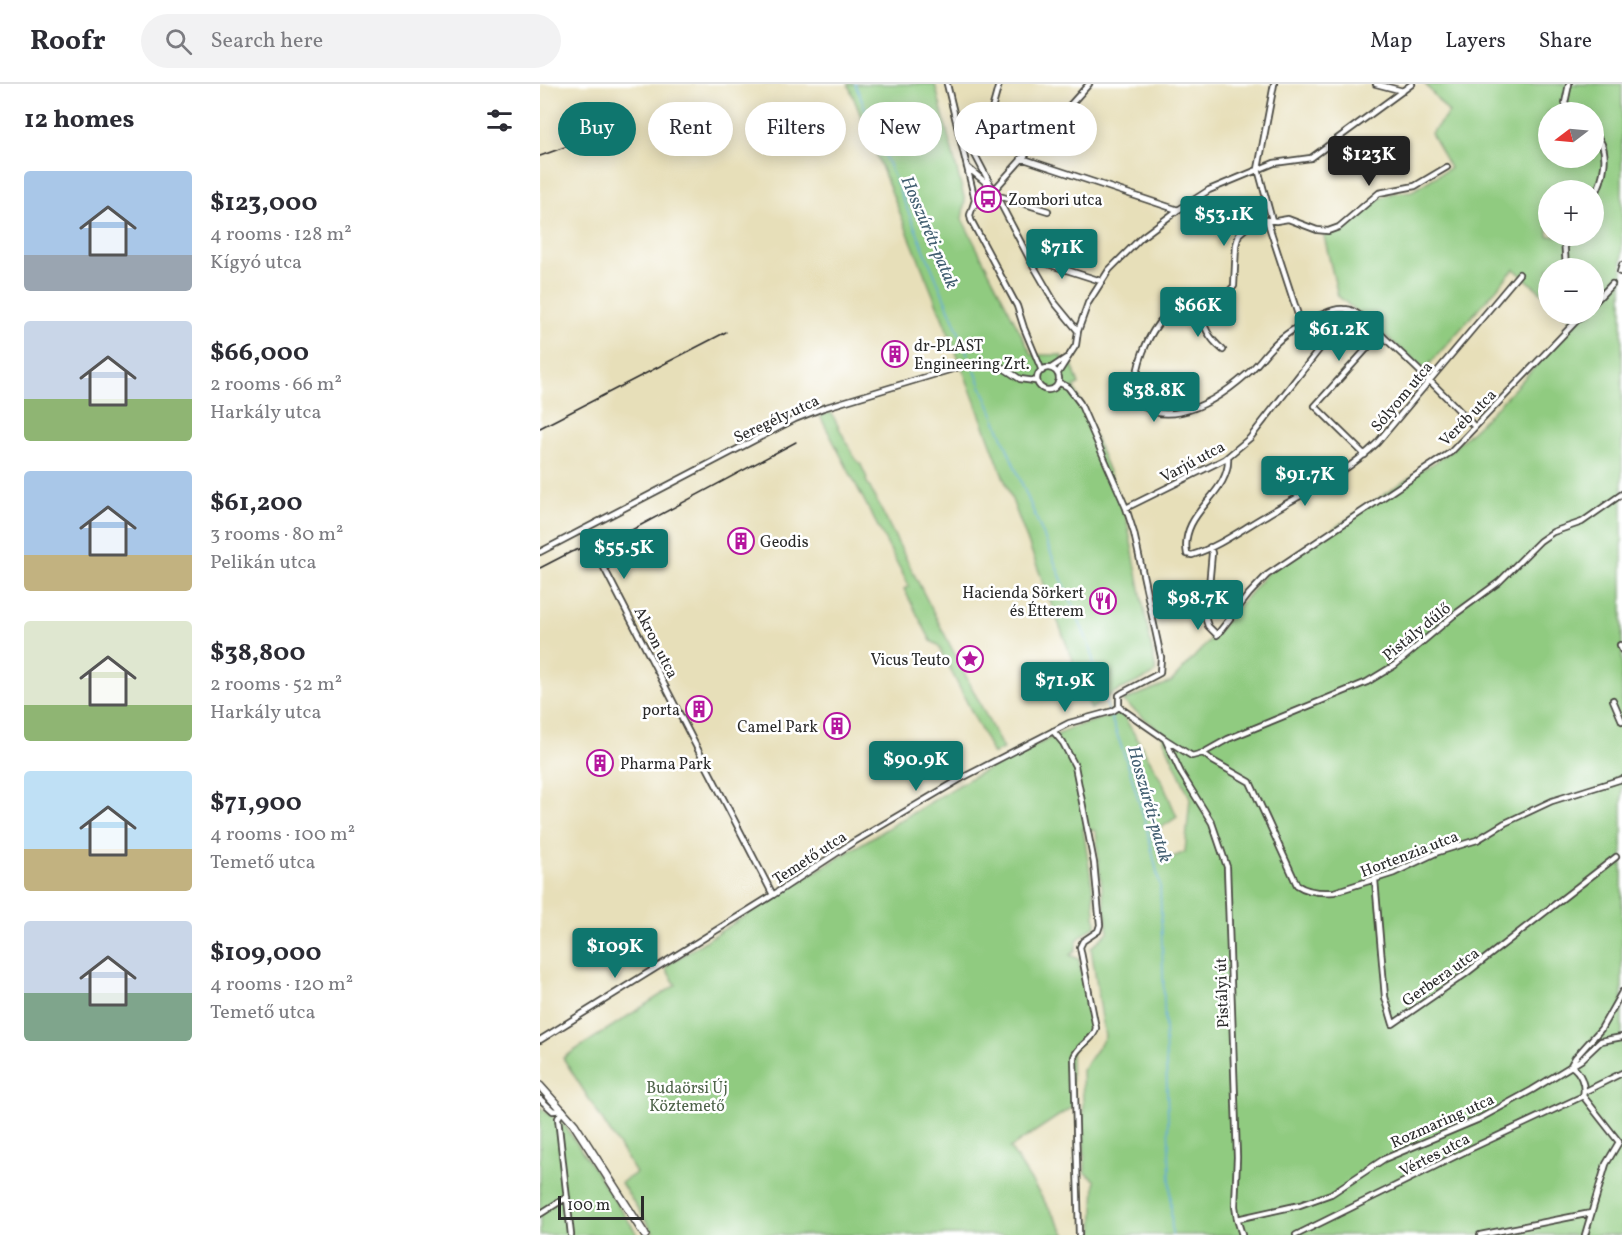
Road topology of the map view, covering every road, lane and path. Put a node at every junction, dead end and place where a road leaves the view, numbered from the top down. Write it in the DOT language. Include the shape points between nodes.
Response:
graph roads {
  1 [pos="947,84"];
  2 [pos="999,84"];
  3 [pos="1089,84"];
  4 [pos="1274,84"];
  5 [pos="1376,84"];
  6 [pos="1412,84"];
  7 [pos="1569,84"];
  8 [pos="1403,91"];
  9 [pos="1565,102"];
  10 [pos="1021,158"];
  11 [pos="967,167"];
  12 [pos="1447,167"];
  13 [pos="1257,169"];
  14 [pos="995,192"];
  15 [pos="975,206"];
  16 [pos="1178,210"];
  17 [pos="1048,211"];
  18 [pos="1270,220"];
  19 [pos="1029,258"];
  20 [pos="1622,266"];
  21 [pos="1620,272"];
  22 [pos="1520,274"];
  23 [pos="1101,281"];
  24 [pos="1612,284"];
  25 [pos="1604,292"];
  26 [pos="1350,310"];
  27 [pos="1202,311"];
  28 [pos="1301,324"];
  29 [pos="1572,324"];
  30 [pos="1078,330"];
  31 [pos="1380,334"];
  32 [pos="1223,350"];
  33 [pos="1070,354"];
  34 [pos="1051,368"];
  35 [pos="1042,371"];
  36 [pos="1058,373"];
  37 [pos="1035,381"];
  38 [pos="1429,381"];
  39 [pos="1058,382"];
  40 [pos="1474,426"];
  41 [pos="1365,456"];
  42 [pos="1228,457"];
  43 [pos="1622,494"];
  44 [pos="1126,508"];
  45 [pos="584,529"];
  46 [pos="1210,547"];
  47 [pos="540,552"];
  48 [pos="1613,700"];
  49 [pos="1119,707"];
  50 [pos="1622,721"];
  51 [pos="1053,731"];
  52 [pos="1165,739"];
  53 [pos="1187,753"];
  54 [pos="1203,753"];
  55 [pos="1176,762"];
  56 [pos="1622,778"];
  57 [pos="1616,857"];
  58 [pos="1375,880"];
  59 [pos="773,895"];
  60 [pos="1622,992"];
  61 [pos="1622,1037"];
  62 [pos="540,1040"];
  63 [pos="1571,1065"];
  64 [pos="1622,1073"];
  65 [pos="540,1086"];
  66 [pos="1584,1094"];
  67 [pos="540,1099"];
  68 [pos="563,1110"];
  69 [pos="1620,1142"];
  70 [pos="567,1197"];
  71 [pos="1591,1213"];
  72 [pos="540,1214"];
  73 [pos="1237,1219"];
  74 [pos="571,1235"];
  75 [pos="645,1235"];
  76 [pos="1079,1235"];
  77 [pos="1242,1235"];
  78 [pos="1296,1235"];
  79 [pos="1480,1235"];
  80 [pos="1585,1235"];
  1 -- 11 [label="street"];
  2 -- 14 [label="street" via="991,113 972,140 972,149"];
  3 -- 10 [label="street"];
  4 -- 13 [label="street"];
  5 -- 8 [label="street"];
  6 -- 8 [label="street"];
  7 -- 9 [label="street"];
  8 -- 13 [label="street" via="1311,158"];
  10 -- 14 [label="street"];
  10 -- 16 [label="street"];
  11 -- 14 [label="street"];
  11 -- 15 [label="street"];
  12 -- 18 [label="street" via="1415,186 1379,193 1339,227 1328,231 1288,219"];
  13 -- 16 [label="street" via="1209,190"];
  13 -- 18 [label="street"];
  14 -- 15 [label="street"];
  14 -- 17 [label="street"];
  14 -- 19 [label="street"];
  15 -- 35 [label="street" via="971,220 1017,306"];
  16 -- 23 [label="street" via="1128,249"];
  18 -- 27 [label="street" via="1239,234 1234,286"];
  18 -- 28 [label="street"];
  19 -- 23 [label="street"];
  19 -- 30 [label="street" via="1055,303"];
  20 -- 21 [label="street"];
  22 -- 38 [label="street, Sólyom utca"];
  23 -- 30 [label="street"];
  24 -- 25 [label="street"];
  26 -- 28 [label="street" via="1332,310"];
  26 -- 31 [label="street"];
  26 -- 42 [label="street, Varjú utca" via="1250,438"];
  27 -- 28 [label="street" via="1171,312 1158,323 1144,348 1137,377 1137,397 1146,408 1169,414 1183,412 1218,396 1247,375 1273,346"];
  27 -- 32 [label="street" via="1210,338"];
  29 -- 40 [label="street, Veréb utca"];
  30 -- 33 [label="street"];
  31 -- 38 [label="street"];
  31 -- 41 [label="street" via="1315,406"];
  33 -- 34 [label="street"];
  33 -- 36 [label="street"];
  34 -- 35 [label="street"];
  34 -- 36 [label="street"];
  35 -- 37 [label="street"];
  36 -- 39 [label="street"];
  37 -- 39 [label="street" via="1046,390"];
  37 -- 45 [label="street, Seregély utca" via="1020,379 996,364 969,364 823,408"];
  38 -- 40 [label="street"];
  38 -- 41 [label="street, Sólyom utca"];
  39 -- 44 [label="street" via="1068,387 1080,403"];
  40 -- 46 [label="street, Veréb utca" via="1451,452 1268,575 1217,634 1206,620"];
  41 -- 46 [label="street, Sólyom utca"];
  42 -- 44 [label="street, Varjú utca"];
  42 -- 46 [label="street, Sólyom utca" via="1223,481 1198,511 1185,544 1187,554 1192,555"];
  43 -- 54 [label="street, Pistály dűlő" via="1582,522 1540,541 1499,582 1386,671"];
  44 -- 49 [label="street, Temető utca" via="1162,663 1160,673 1119,696"];
  45 -- 47 [label="street, Seregély utca"];
  45 -- 59 [label="street, Akron utca"];
  48 -- 50 [label="street"];
  49 -- 51 [label="street, Temető utca"];
  49 -- 52 [label="street"];
  51 -- 59 [label="street, Temető utca" via="922,801"];
  51 -- 76 [label="street" via="1066,747 1079,780 1101,920 1098,931 1080,946 1096,1028 1074,1057"];
  52 -- 53 [label="street"];
  52 -- 55 [label="street, Pistályi út"];
  53 -- 54 [label="street"];
  53 -- 55 [label="street"];
  54 -- 58 [label="street, Hortenzia utca" via="1252,785 1297,885 1308,891 1330,892"];
  55 -- 73 [label="street, Pistályi út" via="1212,823 1229,877"];
  56 -- 58 [label="street, Hortenzia utca" via="1552,801 1477,840 1438,852"];
  57 -- 58 [label="street, Gerbera utca" via="1480,963 1393,1024 1385,997"];
  59 -- 62 [label="street, Temető utca"];
  60 -- 63 [label="street, Rozmaring utca" via="1601,1029"];
  61 -- 63 [label="street" via="1601,1041"];
  63 -- 66 [label="street" via="1580,1075"];
  63 -- 73 [label="street, Rozmaring utca" via="1477,1120 1378,1163 1331,1194"];
  64 -- 66 [label="street, Vértes utca"];
  65 -- 68 [label="street"];
  66 -- 69 [label="street"];
  66 -- 78 [label="street, Vértes utca"];
  67 -- 68 [label="street" via="554,1111"];
  68 -- 70 [label="street" via="558,1118"];
  68 -- 75 [label="street"];
  69 -- 71 [label="street" via="1606,1164"];
  70 -- 72 [label="street"];
  70 -- 74 [label="street"];
  71 -- 79 [label="street"];
  71 -- 80 [label="street"];
  73 -- 77 [label="street, Pistályi út"];
}
